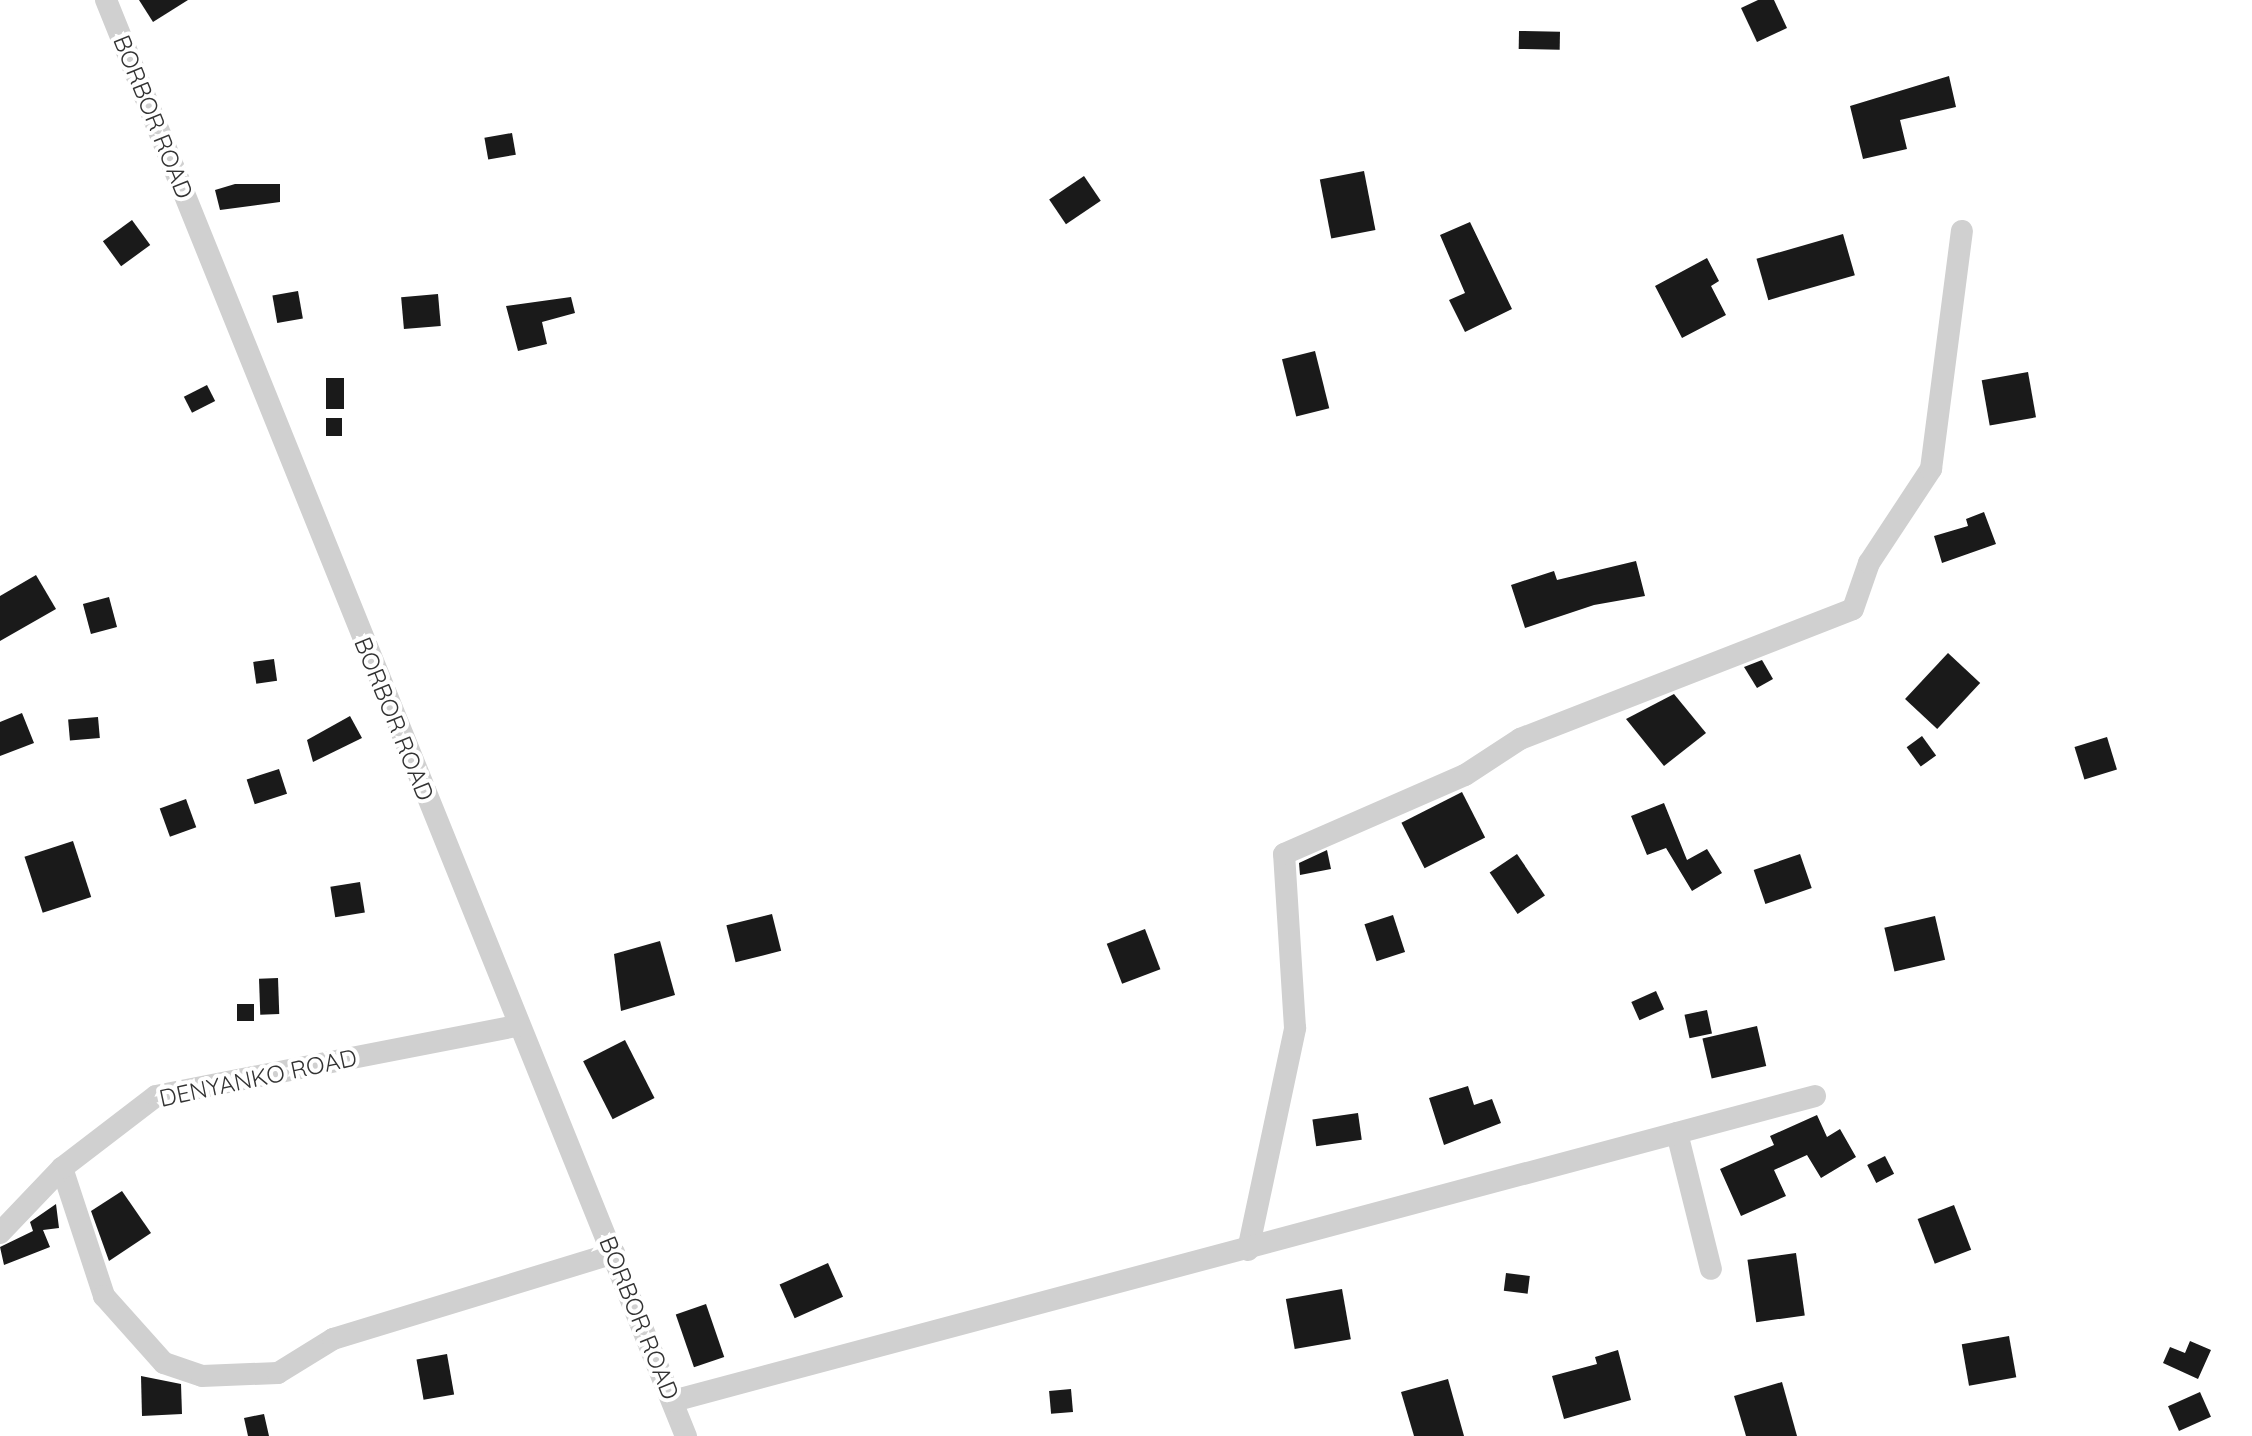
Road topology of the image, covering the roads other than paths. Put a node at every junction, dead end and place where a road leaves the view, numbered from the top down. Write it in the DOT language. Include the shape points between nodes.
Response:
graph roads {
  1 [pos="106,0"];
  2 [pos="1962,231"];
  3 [pos="517,1026"];
  4 [pos="1815,1096"];
  5 [pos="1677,1133"];
  6 [pos="62,1168"];
  7 [pos="0,1233"];
  8 [pos="1248,1250"];
  9 [pos="614,1253"];
  10 [pos="1711,1269"];
  11 [pos="673,1401"];
  12 [pos="686,1436"];
  1 -- 3 [label="street, BORBOR ROAD"];
  2 -- 8 [label="street" via="1931,469 1869,563 1853,609 1520,739 1465,775 1284,854 1295,1028"];
  3 -- 6 [label="street, DENYANKO ROAD" via="156,1096"];
  3 -- 9 [label="street, BORBOR ROAD"];
  4 -- 5 [label="street"];
  5 -- 8 [label="street"];
  5 -- 10 [label="street"];
  6 -- 7 [label="street, DENYANKO ROAD"];
  6 -- 9 [label="street" via="104,1296 164,1363 202,1376 278,1373 333,1339"];
  8 -- 11 [label="street"];
  9 -- 11 [label="street, BORBOR ROAD"];
  11 -- 12 [label="street, BORBOR ROAD"];
}
